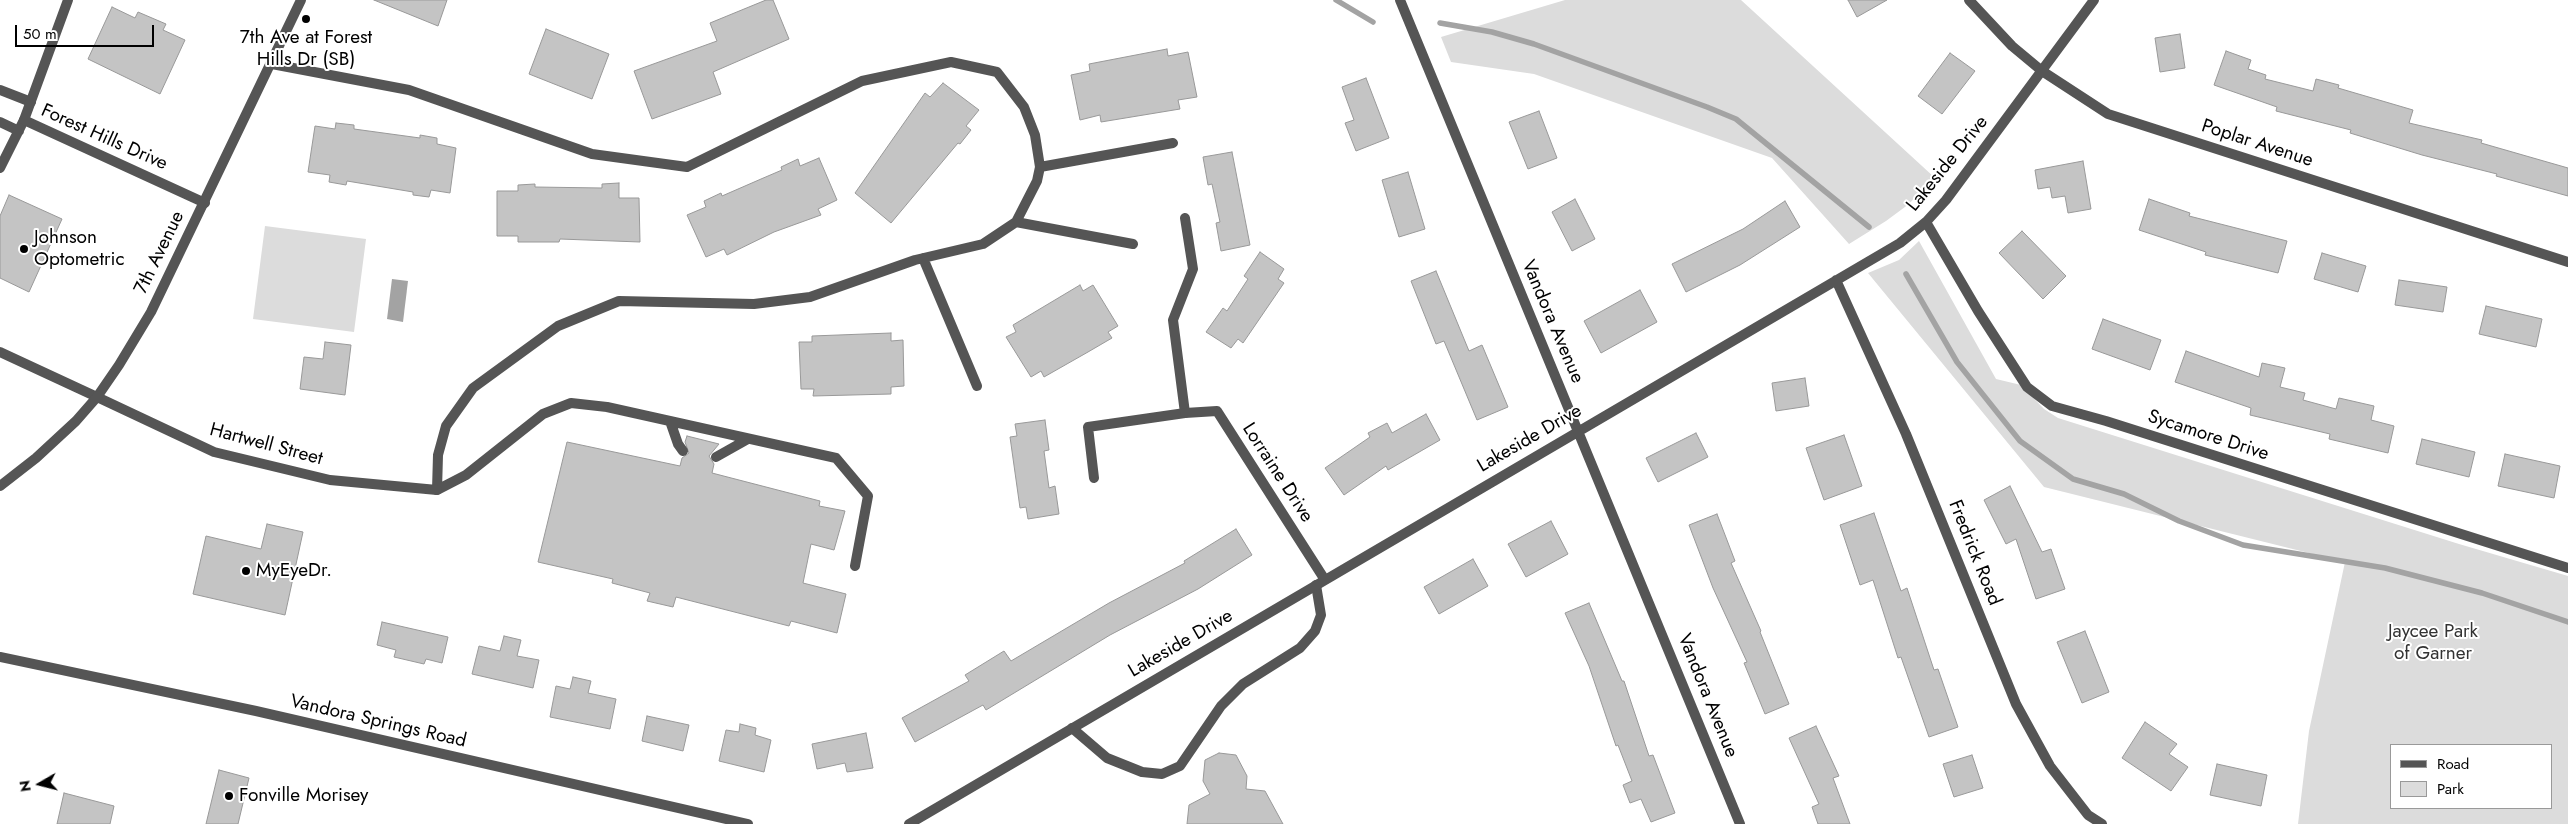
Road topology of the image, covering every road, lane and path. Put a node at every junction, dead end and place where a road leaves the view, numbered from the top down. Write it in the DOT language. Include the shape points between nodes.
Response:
graph roads {
  1 [pos="68,0"];
  2 [pos="301,0"];
  3 [pos="1400,0"];
  4 [pos="1969,0"];
  5 [pos="2094,0"];
  6 [pos="272,64"];
  7 [pos="2042,71"];
  8 [pos="0,90"];
  9 [pos="31,102"];
  10 [pos="24,120"];
  11 [pos="0,122"];
  12 [pos="19,131"];
  13 [pos="1173,143"];
  14 [pos="1040,167"];
  15 [pos="0,168"];
  16 [pos="205,203"];
  17 [pos="1185,218"];
  18 [pos="1016,222"];
  19 [pos="1926,222"];
  20 [pos="1133,244"];
  21 [pos="923,258"];
  22 [pos="2568,262"];
  23 [pos="1836,280"];
  24 [pos="0,352"];
  25 [pos="977,386"];
  26 [pos="97,397"];
  27 [pos="1185,413"];
  28 [pos="670,421"];
  29 [pos="1578,431"];
  30 [pos="748,439"];
  31 [pos="683,451"];
  32 [pos="716,457"];
  33 [pos="1094,478"];
  34 [pos="0,486"];
  35 [pos="436,490"];
  36 [pos="855,566"];
  37 [pos="2568,568"];
  38 [pos="1321,583"];
  39 [pos="0,657"];
  40 [pos="1072,728"];
  41 [pos="748,824"];
  42 [pos="909,824"];
  43 [pos="1740,824"];
  44 [pos="2102,824"];
  1 -- 9 [label="street, Forest Hills Drive"];
  2 -- 6 [label="street, 7th Avenue"];
  3 -- 29 [label="street, Vandora Avenue"];
  4 -- 7 [label="street, Poplar Avenue" via="2012,46"];
  5 -- 7 [label="street, Lakeside Drive"];
  6 -- 14 [label="street" via="410,90 592,154 687,167 862,81 951,62 998,72 1024,107 1035,136"];
  6 -- 16 [label="street, 7th Avenue"];
  7 -- 19 [label="street, Lakeside Drive" via="1982,154"];
  7 -- 22 [label="street, Poplar Avenue" via="2108,114"];
  8 -- 9 [label="street"];
  9 -- 10 [label="street, Forest Hills Drive"];
  10 -- 12 [label="street"];
  10 -- 16 [label="street, Forest Hills Drive"];
  11 -- 12 [label="street"];
  12 -- 15 [label="street"];
  13 -- 14 [label="street"];
  14 -- 18 [label="street"];
  16 -- 26 [label="street, 7th Avenue" via="151,312"];
  17 -- 27 [label="street" via="1193,269 1173,320"];
  18 -- 20 [label="street"];
  18 -- 21 [label="street" via="983,244"];
  19 -- 23 [label="street, Lakeside Drive" via="1900,242"];
  19 -- 37 [label="street, Sycamore Drive" via="2027,387 2052,406"];
  21 -- 25 [label="street"];
  21 -- 35 [label="street" via="810,297 754,304 619,301 558,326 473,388 446,426 438,455"];
  23 -- 29 [label="street, Lakeside Drive"];
  23 -- 44 [label="street, Fredrick Road" via="1906,434 2016,704 2050,766 2088,814"];
  24 -- 26 [label="street, Hartwell Street"];
  26 -- 34 [label="street, 7th Avenue" via="56,441"];
  26 -- 35 [label="street, Hartwell Street" via="214,452 330,480"];
  27 -- 33 [label="street" via="1088,427"];
  27 -- 38 [label="street, Lorraine Drive" via="1217,412"];
  28 -- 30 [label="street"];
  28 -- 31 [label="street"];
  28 -- 35 [label="street" via="607,407 571,403 543,414 466,475"];
  29 -- 38 [label="street, Lakeside Drive"];
  29 -- 43 [label="street, Vandora Avenue"];
  30 -- 32 [label="street"];
  30 -- 36 [label="street" via="836,458 868,496"];
  38 -- 40 [label="street, Lakeside Drive"];
  38 -- 40 [label="street" via="1321,615 1315,631 1300,648 1244,684 1221,706 1180,766 1162,774 1142,772 1107,758"];
  39 -- 41 [label="street, Vandora Springs Road"];
  40 -- 42 [label="street, Lakeside Drive"];
}
